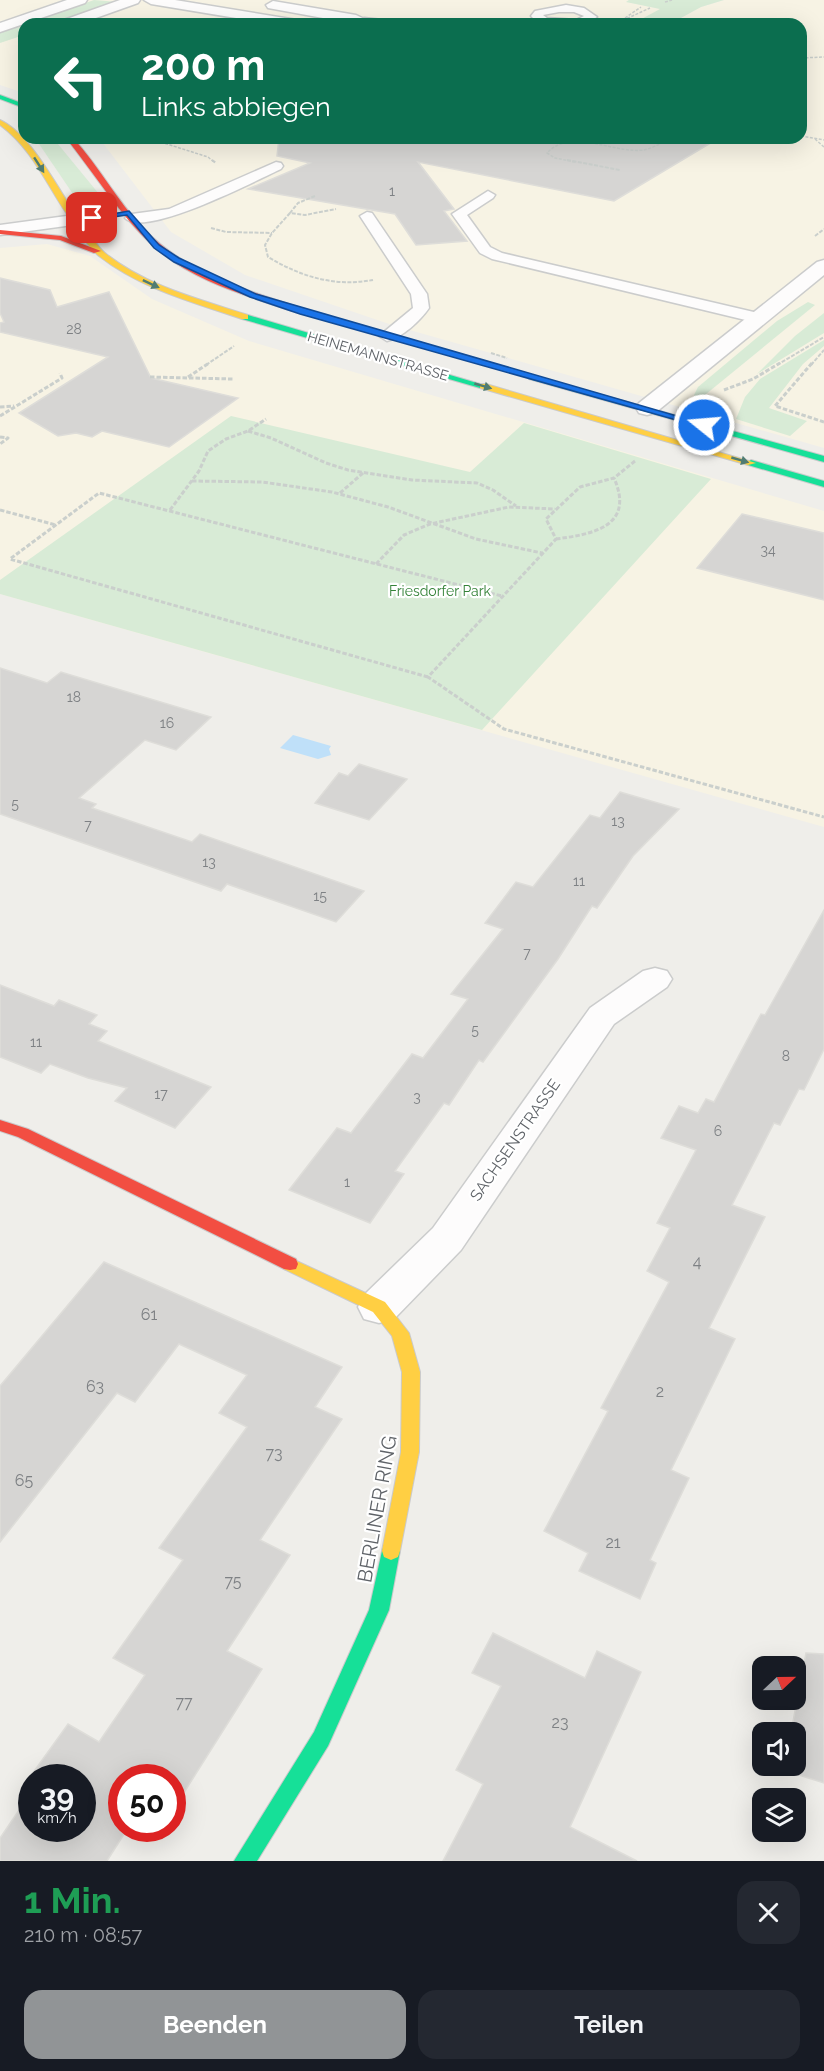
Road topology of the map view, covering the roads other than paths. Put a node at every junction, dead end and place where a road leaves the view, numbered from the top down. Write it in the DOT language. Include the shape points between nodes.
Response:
graph roads {
  1 [pos="80,0"];
  2 [pos="133,0"];
  3 [pos="151,0"];
  4 [pos="264,4"];
  5 [pos="554,5"];
  6 [pos="29,18"];
  7 [pos="83,18"];
  8 [pos="260,18"];
  9 [pos="343,18"];
  10 [pos="540,18"];
  11 [pos="589,18"];
  12 [pos="18,22"];
  13 [pos="0,28"];
  14 [pos="0,97"];
  15 [pos="18,104"];
  16 [pos="0,122"];
  17 [pos="0,130"];
  18 [pos="15,133"];
  19 [pos="18,137"];
  20 [pos="24,144"];
  21 [pos="74,144"];
  22 [pos="276,166"];
  23 [pos="488,195"];
  24 [pos="130,215"];
  25 [pos="367,216"];
  26 [pos="74,220"];
  27 [pos="0,231"];
  28 [pos="101,254"];
  29 [pos="158,264"];
  30 [pos="824,266"];
  31 [pos="253,296"];
  32 [pos="303,312"];
  33 [pos="758,318"];
  34 [pos="382,334"];
  35 [pos="409,342"];
  36 [pos="523,374"];
  37 [pos="647,408"];
  38 [pos="623,426"];
  39 [pos="824,459"];
  40 [pos="824,484"];
  41 [pos="655,979"];
  42 [pos="0,1125"];
  43 [pos="379,1307"];
  44 [pos="245,1861"];
  1 -- 6 [label="street"];
  2 -- 7 [label="street"];
  3 -- 8 [label="street"];
  4 -- 9 [label="street"];
  5 -- 10 [label="lane" via="537,16"];
  5 -- 11 [label="lane" via="579,10"];
  12 -- 13 [label="street"];
  14 -- 15 [label="main road"];
  16 -- 18 [label="main road, HEINEMANNSTRASSE"];
  17 -- 18 [label="lane"];
  18 -- 19 [label="main road, HEINEMANNSTRASSE, one-way"];
  20 -- 26 [label="main road, HEINEMANNSTRASSE, one-way"];
  21 -- 24 [label="main road, HEINEMANNSTRASSE"];
  22 -- 24 [label="lane" via="172,213"];
  23 -- 33 [label="lane" via="459,214 485,250 497,256"];
  24 -- 26 [label="main road"];
  24 -- 31 [label="main road, HEINEMANNSTRASSE" via="156,246 177,260"];
  25 -- 34 [label="lane" via="419,294 421,308"];
  26 -- 27 [label="street"];
  26 -- 28 [label="main road, HEINEMANNSTRASSE"];
  27 -- 28 [label="main road" via="75,240"];
  28 -- 38 [label="main road, HEINEMANNSTRASSE, one-way" via="153,286 215,308"];
  29 -- 31 [label="main road" via="182,276"];
  30 -- 33 [label="street"];
  31 -- 32 [label="main road, HEINEMANNSTRASSE"];
  33 -- 37 [label="street"];
  34 -- 35 [label="main road, HEINEMANNSTRASSE"];
  36 -- 37 [label="main road"];
  37 -- 38 [label="main road"];
  37 -- 39 [label="main road"];
  38 -- 40 [label="main road, HEINEMANNSTRASSE, one-way"];
  41 -- 43 [label="street, SACHSENSTRASSE" via="602,1016 447,1239"];
  42 -- 43 [label="main road, BERLINER RING"];
  43 -- 44 [label="main road, BERLINER RING" via="400,1333 411,1372 410,1452 379,1610 321,1739"];
}
